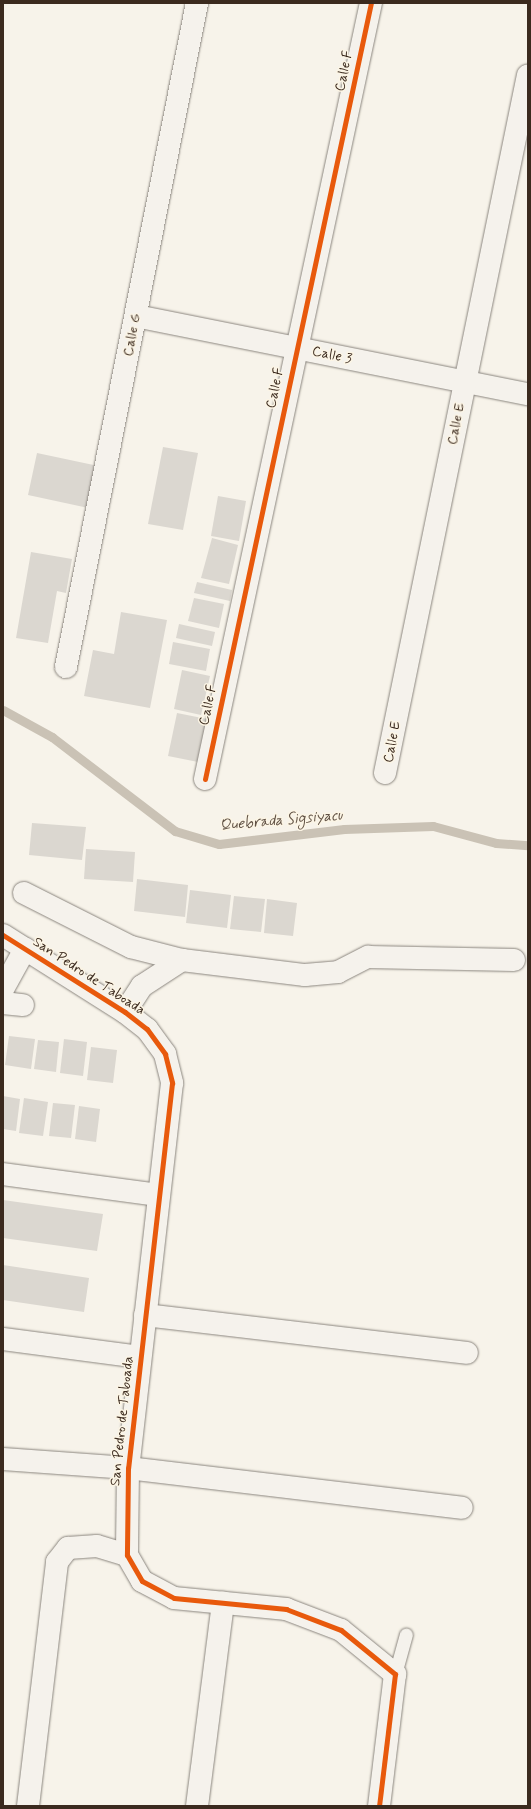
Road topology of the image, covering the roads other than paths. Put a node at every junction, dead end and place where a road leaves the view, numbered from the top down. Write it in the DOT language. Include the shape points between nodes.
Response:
graph roads {
  1 [pos="198,3"];
  2 [pos="371,3"];
  3 [pos="528,75"];
  4 [pos="136,316"];
  5 [pos="296,347"];
  6 [pos="464,382"];
  7 [pos="528,394"];
  8 [pos="66,667"];
  9 [pos="385,773"];
  10 [pos="205,778"];
  11 [pos="24,893"];
  12 [pos="3,935"];
  13 [pos="25,949"];
  14 [pos="182,960"];
  15 [pos="514,960"];
  16 [pos="3,989"];
  17 [pos="125,1012"];
  18 [pos="3,1174"];
  19 [pos="159,1195"];
  20 [pos="145,1315"];
  21 [pos="3,1339"];
  22 [pos="467,1353"];
  23 [pos="140,1357"];
  24 [pos="3,1459"];
  25 [pos="128,1468"];
  26 [pos="462,1508"];
  27 [pos="126,1554"];
  28 [pos="223,1603"];
  29 [pos="406,1634"];
  30 [pos="395,1674"];
  31 [pos="28,1806"];
  32 [pos="198,1806"];
  33 [pos="378,1806"];
  1 -- 4 [label="street, Calle G"];
  2 -- 5 [label="street, Calle F"];
  3 -- 6 [label="street, Calle E"];
  4 -- 5 [label="street, Calle 3"];
  4 -- 8 [label="street, Calle G"];
  5 -- 6 [label="street, Calle 3"];
  5 -- 10 [label="street, Calle F"];
  6 -- 7 [label="street, Calle 3"];
  6 -- 9 [label="street, Calle E"];
  11 -- 14 [label="street" via="130,947"];
  12 -- 13 [label="street, San Pedro de Taboada"];
  13 -- 16 [label="street"];
  13 -- 17 [label="street, San Pedro de Taboada"];
  14 -- 15 [label="street" via="305,975 338,972 368,957"];
  14 -- 17 [label="street" via="142,986"];
  17 -- 19 [label="street, San Pedro de Taboada" via="147,1029 165,1054 172,1083"];
  18 -- 19 [label="street"];
  19 -- 20 [label="street, San Pedro de Taboada"];
  20 -- 22 [label="street"];
  20 -- 23 [label="street, San Pedro de Taboada"];
  21 -- 23 [label="street"];
  23 -- 25 [label="street, San Pedro de Taboada"];
  24 -- 25 [label="street"];
  25 -- 26 [label="street"];
  25 -- 27 [label="street, San Pedro de Taboada"];
  27 -- 28 [label="street" via="142,1581 174,1598"];
  27 -- 31 [label="street" via="97,1546 68,1548 56,1562"];
  28 -- 30 [label="street" via="286,1609 341,1630"];
  28 -- 32 [label="street"];
  29 -- 30 [label="lane"];
  30 -- 33 [label="street"];
}
